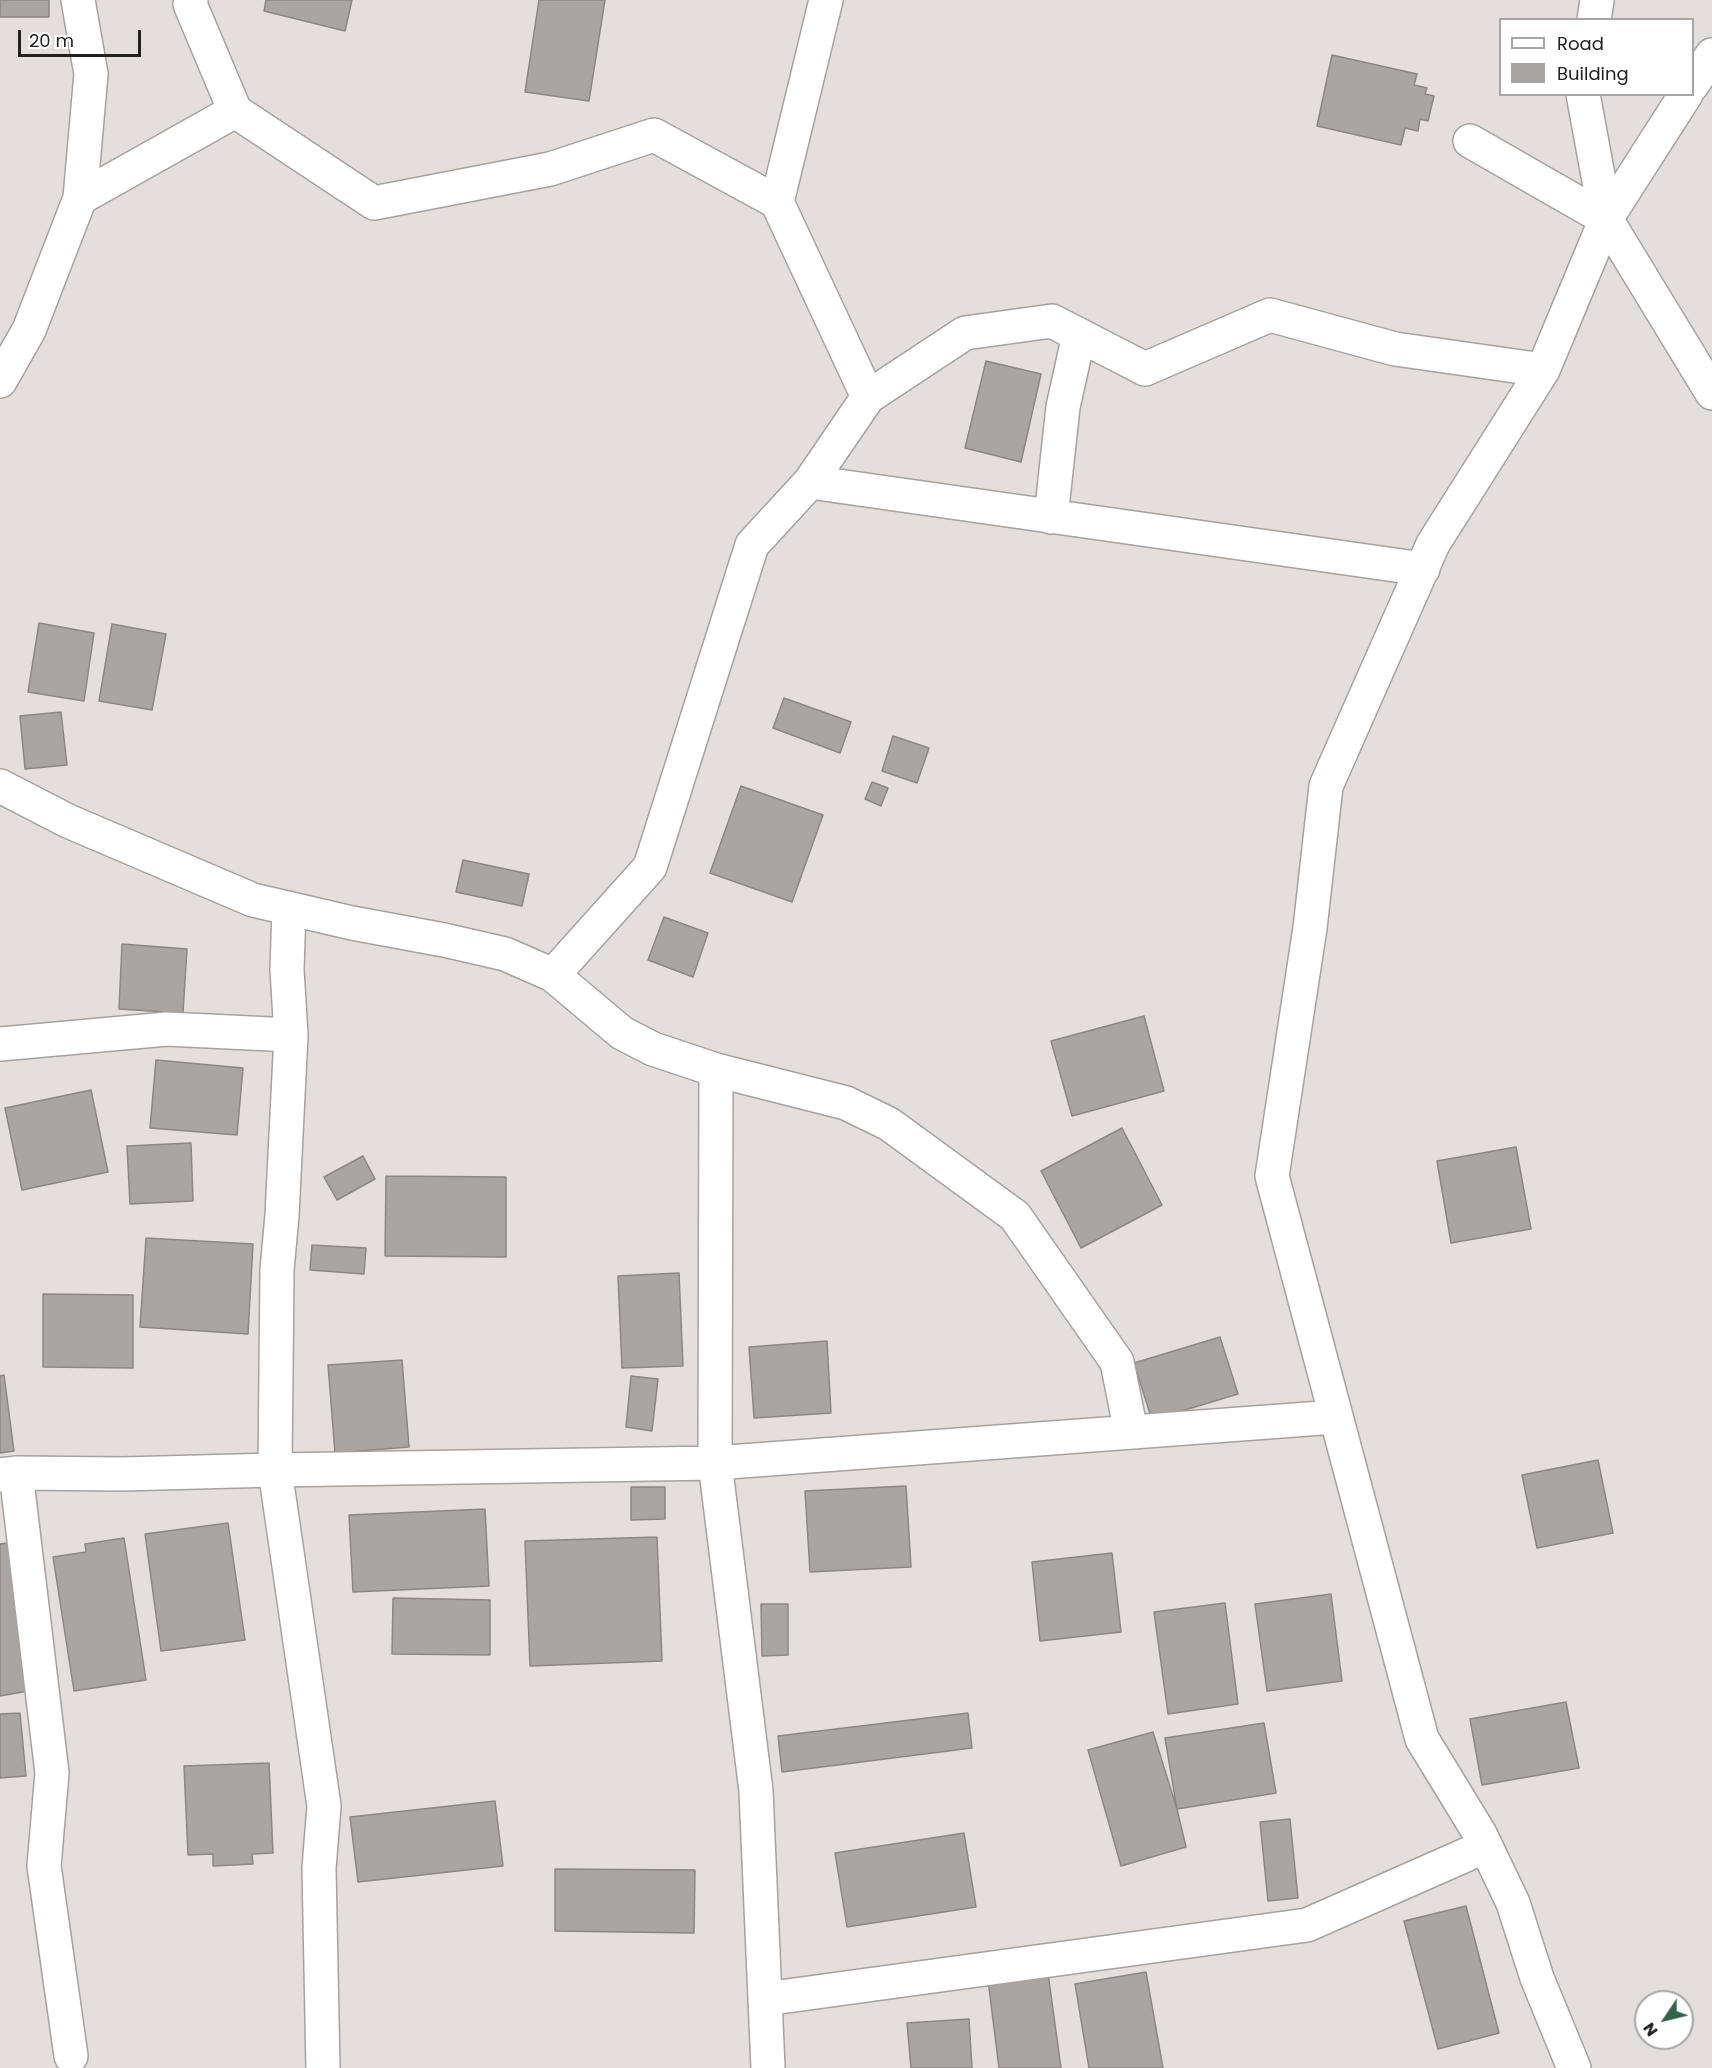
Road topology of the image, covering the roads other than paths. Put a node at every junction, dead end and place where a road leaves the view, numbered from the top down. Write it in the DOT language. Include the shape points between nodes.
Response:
graph roads {
  1 [pos="78,0"];
  2 [pos="191,0"];
  3 [pos="826,0"];
  4 [pos="1597,0"];
  5 [pos="1594,18"];
  6 [pos="1712,55"];
  7 [pos="1694,82"];
  8 [pos="1583,96"];
  9 [pos="1685,96"];
  10 [pos="236,111"];
  11 [pos="1470,141"];
  12 [pos="80,198"];
  13 [pos="777,202"];
  14 [pos="1606,219"];
  15 [pos="1079,335"];
  16 [pos="1543,370"];
  17 [pos="0,381"];
  18 [pos="1712,393"];
  19 [pos="868,398"];
  20 [pos="810,482"];
  21 [pos="1051,516"];
  22 [pos="1422,569"];
  23 [pos="0,786"];
  24 [pos="289,908"];
  25 [pos="553,975"];
  26 [pos="291,1035"];
  27 [pos="0,1044"];
  28 [pos="716,1070"];
  29 [pos="1335,1417"];
  30 [pos="1131,1432"];
  31 [pos="715,1463"];
  32 [pos="275,1470"];
  33 [pos="8,1474"];
  34 [pos="1486,1846"];
  35 [pos="765,1999"];
  36 [pos="71,2056"];
  37 [pos="323,2068"];
  38 [pos="768,2068"];
  39 [pos="1574,2068"];
  1 -- 12 [label="street" via="92,74"];
  2 -- 10 [label="street"];
  3 -- 13 [label="street"];
  4 -- 5 [label="street"];
  6 -- 7 [label="street"];
  8 -- 14 [label="street"];
  9 -- 14 [label="street"];
  10 -- 12 [label="street"];
  10 -- 13 [label="street" via="374,203 550,169 654,135"];
  11 -- 14 [label="street"];
  12 -- 17 [label="street" via="29,330"];
  13 -- 19 [label="street"];
  14 -- 16 [label="street"];
  14 -- 18 [label="street"];
  15 -- 16 [label="street" via="1145,369 1270,315 1395,349"];
  15 -- 19 [label="street" via="1052,321 965,333"];
  15 -- 21 [label="street" via="1063,406"];
  16 -- 22 [label="street" via="1433,544"];
  19 -- 20 [label="street"];
  20 -- 21 [label="street"];
  20 -- 25 [label="street" via="752,545 650,867"];
  21 -- 22 [label="street"];
  22 -- 29 [label="street" via="1326,786 1310,928 1272,1176"];
  23 -- 24 [label="street" via="68,821 252,900"];
  24 -- 25 [label="street" via="505,954"];
  24 -- 26 [label="street"];
  25 -- 28 [label="street" via="622,1033 653,1049"];
  26 -- 27 [label="street" via="167,1029"];
  26 -- 32 [label="street" via="277,1270"];
  28 -- 30 [label="street" via="846,1103 889,1124 1015,1216 1117,1362"];
  28 -- 31 [label="street"];
  29 -- 30 [label="street"];
  29 -- 34 [label="street" via="1422,1739"];
  30 -- 31 [label="street"];
  31 -- 32 [label="street"];
  31 -- 35 [label="street" via="756,1791"];
  32 -- 33 [label="street"];
  32 -- 37 [label="street" via="324,1806 319,1868"];
  33 -- 36 [label="street" via="52,1773 44,1866"];
  34 -- 35 [label="street" via="1307,1925"];
  34 -- 39 [label="street" via="1512,1903"];
  35 -- 38 [label="street"];
}
